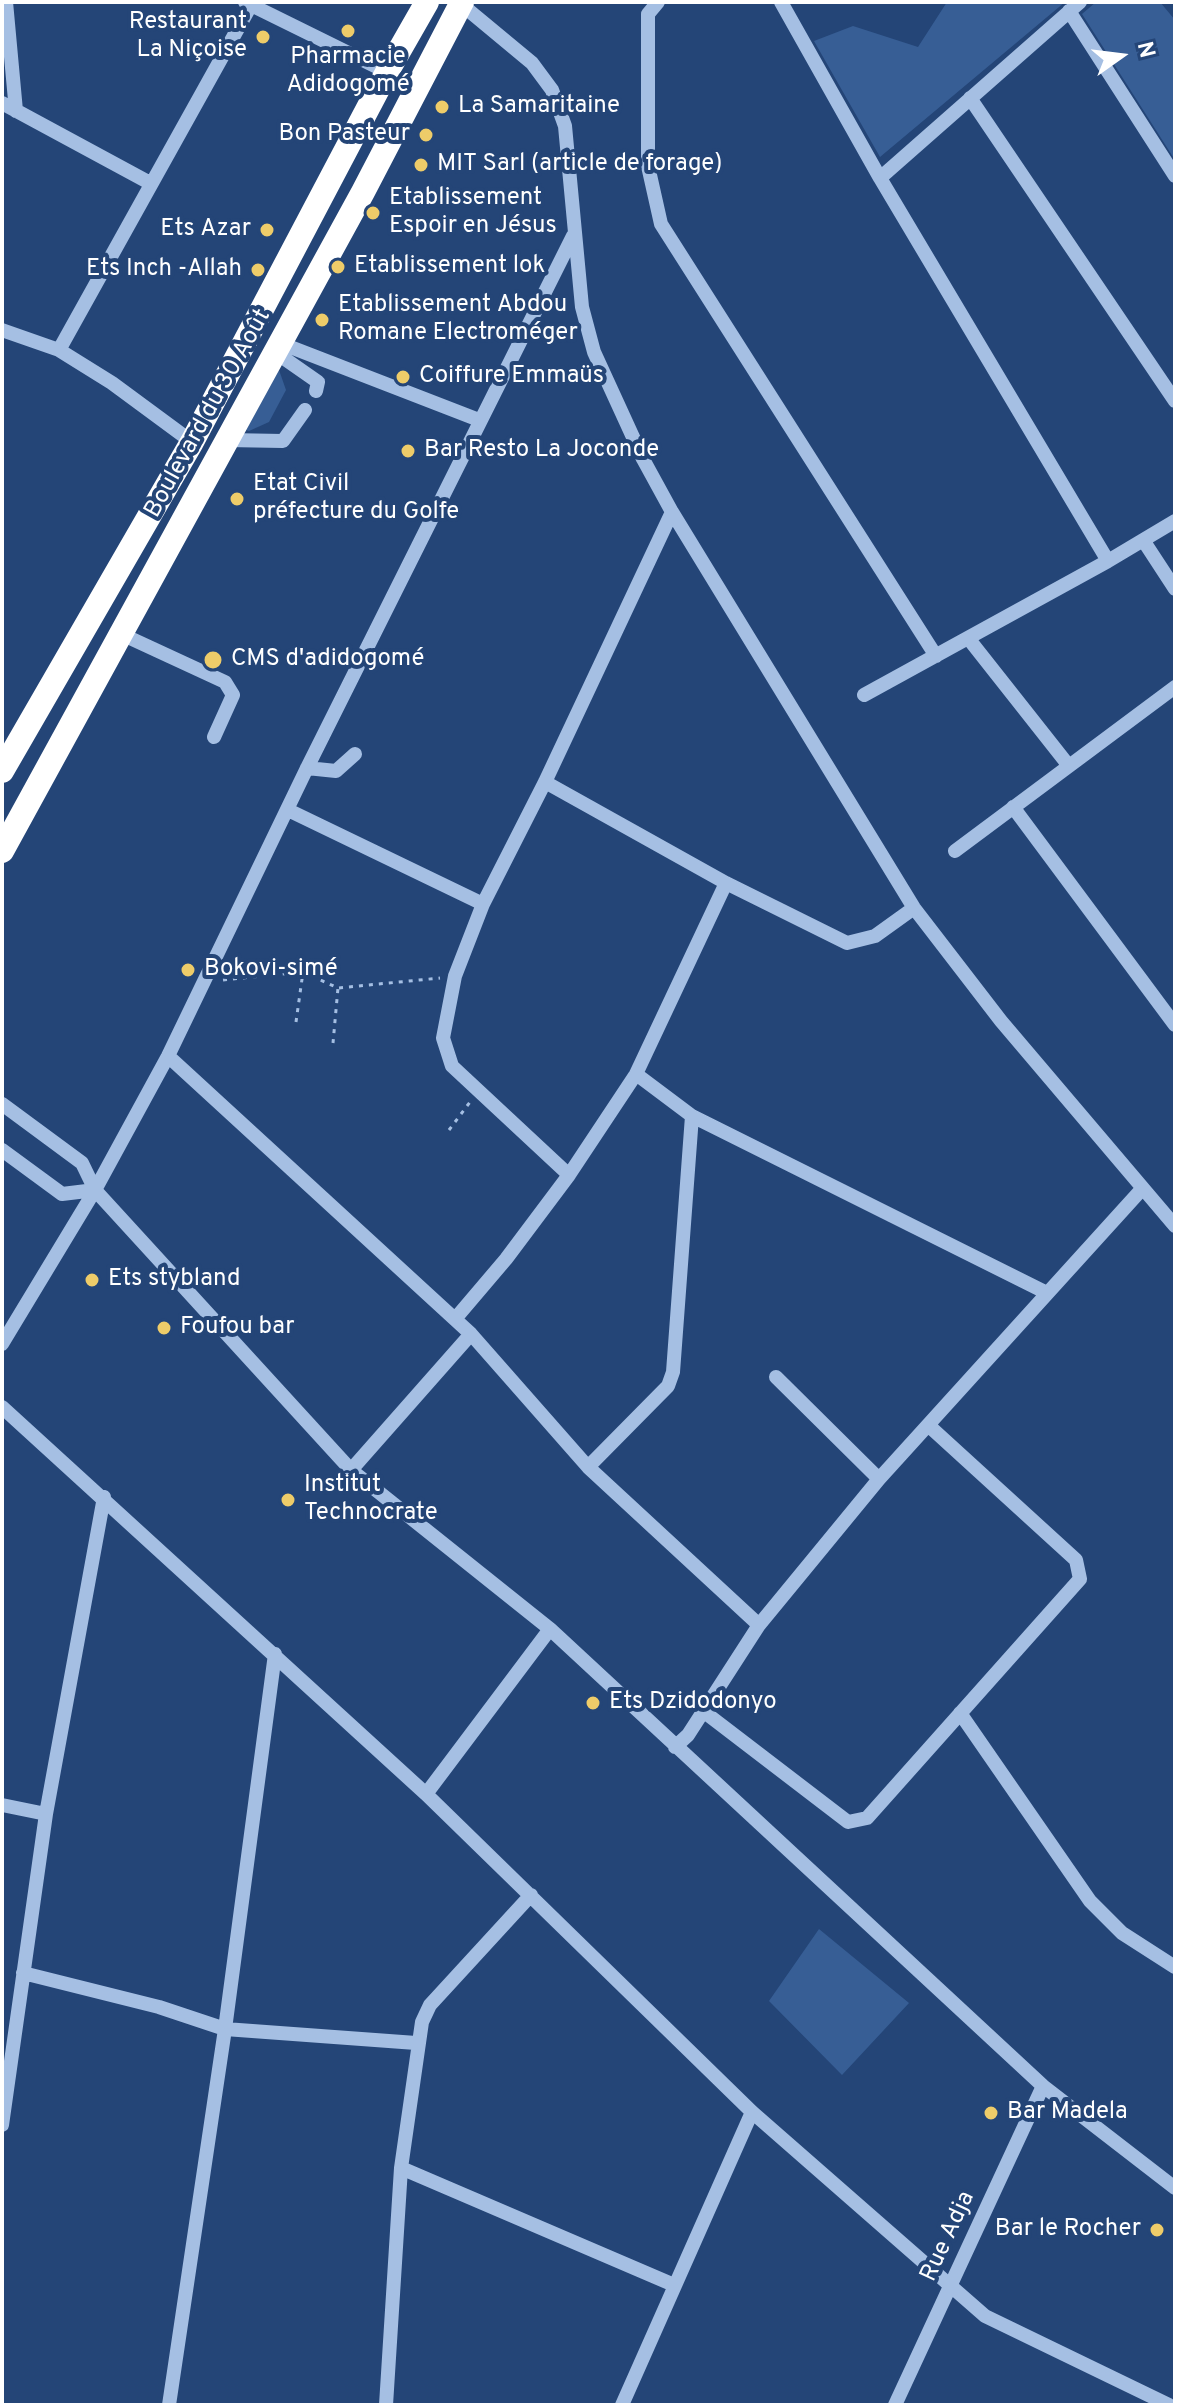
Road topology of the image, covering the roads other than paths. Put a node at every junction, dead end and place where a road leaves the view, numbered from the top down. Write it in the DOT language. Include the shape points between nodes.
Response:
graph roads {
  1 [pos="6,2"];
  2 [pos="427,2"];
  3 [pos="658,2"];
  4 [pos="781,2"];
  5 [pos="462,3"];
  6 [pos="248,4"];
  7 [pos="1074,6"];
  8 [pos="387,72"];
  9 [pos="417,90"];
  10 [pos="970,98"];
  11 [pos="2,103"];
  12 [pos="16,111"];
  13 [pos="1175,176"];
  14 [pos="880,178"];
  15 [pos="150,183"];
  16 [pos="573,236"];
  17 [pos="2,330"];
  18 [pos="253,330"];
  19 [pos="277,348"];
  20 [pos="59,350"];
  21 [pos="316,391"];
  22 [pos="1175,401"];
  23 [pos="305,410"];
  24 [pos="479,420"];
  25 [pos="227,440"];
  26 [pos="192,442"];
  27 [pos="672,512"];
  28 [pos="1175,521"];
  29 [pos="1143,540"];
  30 [pos="1108,561"];
  31 [pos="1175,589"];
  32 [pos="119,633"];
  33 [pos="968,638"];
  34 [pos="936,656"];
  35 [pos="1175,687"];
  36 [pos="864,695"];
  37 [pos="214,737"];
  38 [pos="355,754"];
  39 [pos="1069,766"];
  40 [pos="307,768"];
  41 [pos="2,771"];
  42 [pos="545,782"];
  43 [pos="1013,807"];
  44 [pos="288,810"];
  45 [pos="2,851"];
  46 [pos="955,851"];
  47 [pos="726,883"];
  48 [pos="483,904"];
  49 [pos="914,908"];
  50 [pos="1175,1025"];
  51 [pos="168,1056"];
  52 [pos="636,1074"];
  53 [pos="2,1104"];
  54 [pos="692,1116"];
  55 [pos="2,1150"];
  56 [pos="569,1175"];
  57 [pos="1142,1189"];
  58 [pos="95,1190"];
  59 [pos="1175,1226"];
  60 [pos="1047,1293"];
  61 [pos="455,1319"];
  62 [pos="471,1334"];
  63 [pos="2,1344"];
  64 [pos="776,1377"];
  65 [pos="2,1407"];
  66 [pos="928,1425"];
  67 [pos="588,1467"];
  68 [pos="351,1470"];
  69 [pos="879,1479"];
  70 [pos="104,1497"];
  71 [pos="759,1625"];
  72 [pos="550,1629"];
  73 [pos="275,1654"];
  74 [pos="703,1711"];
  75 [pos="960,1713"];
  76 [pos="675,1747"];
  77 [pos="426,1794"];
  78 [pos="2,1805"];
  79 [pos="46,1814"];
  80 [pos="531,1895"];
  81 [pos="1175,1967"];
  82 [pos="23,1973"];
  83 [pos="225,2029"];
  84 [pos="416,2043"];
  85 [pos="1043,2086"];
  86 [pos="752,2112"];
  87 [pos="2,2125"];
  88 [pos="401,2168"];
  89 [pos="1175,2188"];
  90 [pos="952,2284"];
  91 [pos="674,2285"];
  92 [pos="169,2405"];
  93 [pos="386,2405"];
  94 [pos="622,2405"];
  95 [pos="895,2405"];
  96 [pos="1169,2405"];
  1 -- 12 [label="street"];
  2 -- 8 [label="highway, Boulevard du 30 Août"];
  3 -- 34 [label="street" via="648,14 648,166 661,224"];
  4 -- 14 [label="street"];
  5 -- 9 [label="highway, Boulevard du 30 Août"];
  5 -- 16 [label="street" via="532,63 552,90 572,169"];
  6 -- 8 [label="street"];
  6 -- 15 [label="street"];
  7 -- 10 [label="street"];
  7 -- 13 [label="street"];
  8 -- 9 [label="highway"];
  8 -- 18 [label="highway, Boulevard du 30 Août"];
  9 -- 19 [label="highway, Boulevard du 30 Août"];
  10 -- 14 [label="street"];
  10 -- 22 [label="street"];
  11 -- 12 [label="street"];
  12 -- 15 [label="street"];
  14 -- 30 [label="street"];
  15 -- 20 [label="street"];
  16 -- 24 [label="street"];
  16 -- 27 [label="street" via="594,352"];
  17 -- 20 [label="street"];
  18 -- 19 [label="highway"];
  18 -- 26 [label="highway, Boulevard du 30 Août"];
  19 -- 21 [label="street" via="318,382"];
  19 -- 24 [label="street"];
  19 -- 25 [label="highway, Boulevard du 30 Août"];
  20 -- 26 [label="street"];
  23 -- 25 [label="street" via="283,441"];
  24 -- 40 [label="street"];
  25 -- 32 [label="highway, Boulevard du 30 Août"];
  26 -- 41 [label="highway, Boulevard du 30 Août"];
  27 -- 42 [label="street"];
  27 -- 49 [label="street"];
  28 -- 29 [label="street"];
  29 -- 30 [label="street"];
  29 -- 31 [label="street"];
  30 -- 33 [label="street"];
  32 -- 37 [label="street" via="225,682 233,695"];
  32 -- 45 [label="highway, Boulevard du 30 Août"];
  33 -- 34 [label="street"];
  33 -- 39 [label="street"];
  34 -- 36 [label="street"];
  35 -- 39 [label="street"];
  38 -- 40 [label="street" via="336,771"];
  39 -- 43 [label="street"];
  40 -- 44 [label="street"];
  42 -- 47 [label="street"];
  42 -- 48 [label="street"];
  43 -- 46 [label="street"];
  43 -- 50 [label="street"];
  44 -- 48 [label="street"];
  44 -- 51 [label="street"];
  47 -- 49 [label="street" via="847,943 875,936"];
  47 -- 52 [label="street"];
  48 -- 56 [label="street" via="455,976 445,1053 478,1094"];
  49 -- 57 [label="street"];
  51 -- 58 [label="street"];
  51 -- 61 [label="street"];
  52 -- 54 [label="street"];
  52 -- 56 [label="street"];
  53 -- 58 [label="street" via="82,1163"];
  54 -- 60 [label="street"];
  54 -- 67 [label="street" via="672,1380"];
  55 -- 58 [label="street" via="62,1194"];
  56 -- 61 [label="street"];
  57 -- 59 [label="street"];
  57 -- 60 [label="street"];
  58 -- 63 [label="street"];
  58 -- 68 [label="street"];
  60 -- 66 [label="street"];
  61 -- 62 [label="street"];
  62 -- 67 [label="street"];
  62 -- 68 [label="street"];
  64 -- 69 [label="street"];
  65 -- 70 [label="street"];
  66 -- 69 [label="street"];
  66 -- 75 [label="street" via="1076,1560 1079,1569 1080,1579"];
  67 -- 71 [label="street"];
  68 -- 72 [label="street"];
  69 -- 71 [label="street"];
  70 -- 73 [label="street"];
  70 -- 79 [label="street"];
  71 -- 74 [label="street"];
  72 -- 76 [label="street"];
  72 -- 77 [label="street"];
  73 -- 77 [label="street"];
  73 -- 83 [label="street"];
  74 -- 75 [label="street" via="848,1822 867,1818"];
  74 -- 76 [label="street"];
  75 -- 81 [label="street" via="1090,1901 1122,1933"];
  76 -- 85 [label="street"];
  77 -- 80 [label="street"];
  78 -- 79 [label="street"];
  79 -- 82 [label="street"];
  80 -- 84 [label="street" via="430,2005"];
  80 -- 86 [label="street"];
  82 -- 83 [label="street"];
  82 -- 87 [label="street"];
  83 -- 84 [label="street"];
  83 -- 92 [label="street"];
  84 -- 88 [label="street"];
  85 -- 89 [label="street"];
  85 -- 90 [label="street, Rue Adja"];
  86 -- 90 [label="street"];
  86 -- 91 [label="street"];
  88 -- 91 [label="street"];
  88 -- 93 [label="street"];
  90 -- 95 [label="street, Rue Adja"];
  90 -- 96 [label="street" via="985,2316"];
  91 -- 94 [label="street"];
}
